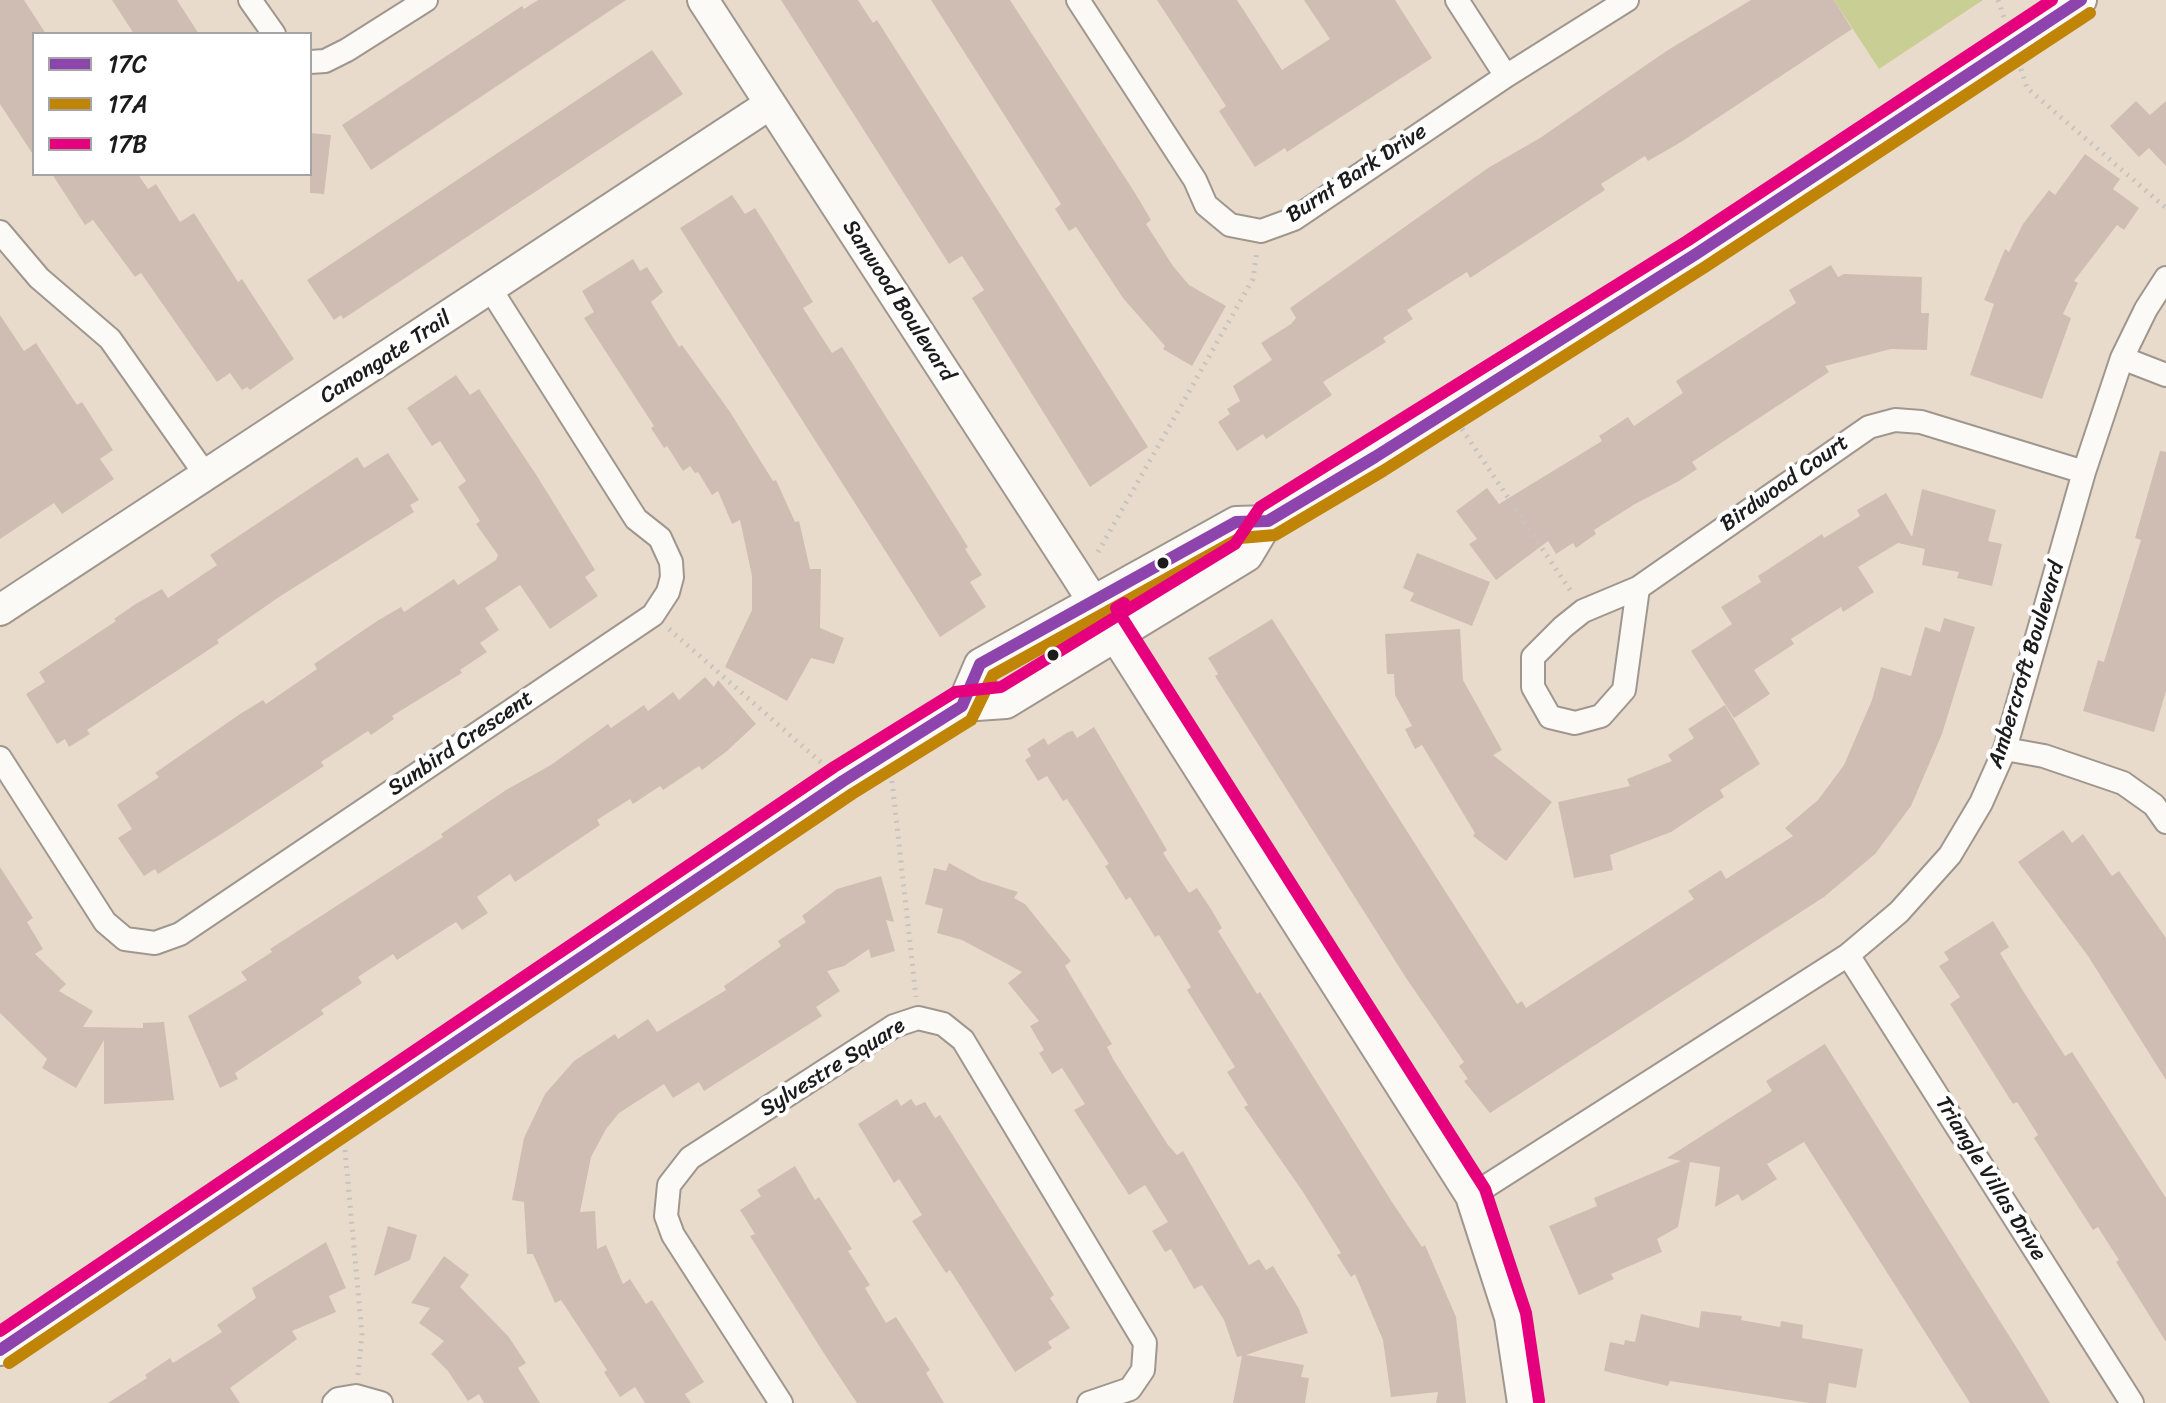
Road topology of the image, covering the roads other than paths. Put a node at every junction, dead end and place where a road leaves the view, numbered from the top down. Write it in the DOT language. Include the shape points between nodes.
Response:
graph roads {
  1 [pos="250,0"];
  2 [pos="426,0"];
  3 [pos="703,0"];
  4 [pos="1078,0"];
  5 [pos="1457,0"];
  6 [pos="1627,0"];
  7 [pos="2081,0"];
  8 [pos="273,32"];
  9 [pos="312,62"];
  10 [pos="1506,76"];
  11 [pos="770,104"];
  12 [pos="0,232"];
  13 [pos="2166,278"];
  14 [pos="491,290"];
  15 [pos="2122,358"];
  16 [pos="2166,375"];
  17 [pos="2084,472"];
  18 [pos="205,474"];
  19 [pos="1268,521"];
  20 [pos="1638,588"];
  21 [pos="1093,602"];
  22 [pos="0,610"];
  23 [pos="1116,638"];
  24 [pos="962,706"];
  25 [pos="2005,749"];
  26 [pos="0,758"];
  27 [pos="2166,822"];
  28 [pos="1848,955"];
  29 [pos="1471,1196"];
  30 [pos="0,1350"];
  31 [pos="334,1403"];
  32 [pos="381,1403"];
  33 [pos="781,1403"];
  34 [pos="1089,1403"];
  35 [pos="1523,1403"];
  36 [pos="2132,1403"];
  1 -- 8 [label="street"];
  2 -- 9 [label="street" via="347,50"];
  3 -- 11 [label="main road, Sanwood Boulevard"];
  4 -- 10 [label="street, Burnt Bark Drive" via="1206,205 1230,225 1261,231 1294,219"];
  5 -- 10 [label="street"];
  6 -- 10 [label="street, Burnt Bark Drive"];
  7 -- 19 [label="main road" via="1696,254"];
  11 -- 14 [label="main road, Canongate Trail"];
  11 -- 21 [label="main road, Sanwood Boulevard"];
  12 -- 18 [label="street" via="39,278 110,339"];
  13 -- 15 [label="street, Ambercroft Boulevard"];
  14 -- 18 [label="main road, Canongate Trail"];
  14 -- 26 [label="street, Sunbird Crescent" via="636,519 660,538 672,577 653,615 180,934 155,943 125,939 105,922"];
  15 -- 16 [label="street"];
  15 -- 17 [label="street, Ambercroft Boulevard"];
  17 -- 20 [label="street, Birdwood Court" via="1921,422 1895,420 1869,427"];
  17 -- 25 [label="street, Ambercroft Boulevard"];
  18 -- 22 [label="main road, Canongate Trail"];
  19 -- 21 [label="main road" via="1236,522"];
  19 -- 23 [label="main road" via="1247,556"];
  20 -- 20 [label="street, Birdwood Court" via="1583,611 1533,657 1533,687 1550,717 1575,723 1601,716 1624,690"];
  21 -- 23 [label="main road, Sanwood Boulevard"];
  21 -- 24 [label="main road" via="980,664"];
  23 -- 24 [label="main road" via="1006,703"];
  23 -- 29 [label="main road, Sanwood Boulevard"];
  24 -- 30 [label="main road"];
  25 -- 27 [label="street" via="2044,756 2123,783 2154,805"];
  25 -- 28 [label="street, Ambercroft Boulevard" via="1981,803 1935,875"];
  28 -- 29 [label="street, Ambercroft Boulevard"];
  28 -- 36 [label="street, Triangle Villas Drive"];
  29 -- 35 [label="main road, Sanwood Boulevard" via="1510,1317"];
  31 -- 32 [label="street" via="356,1396"];
  33 -- 34 [label="street, Sylvestre Square" via="673,1235 666,1216 669,1185 690,1158 894,1026 918,1018 943,1024 963,1040 1145,1343 1143,1370 1130,1389"];
}
